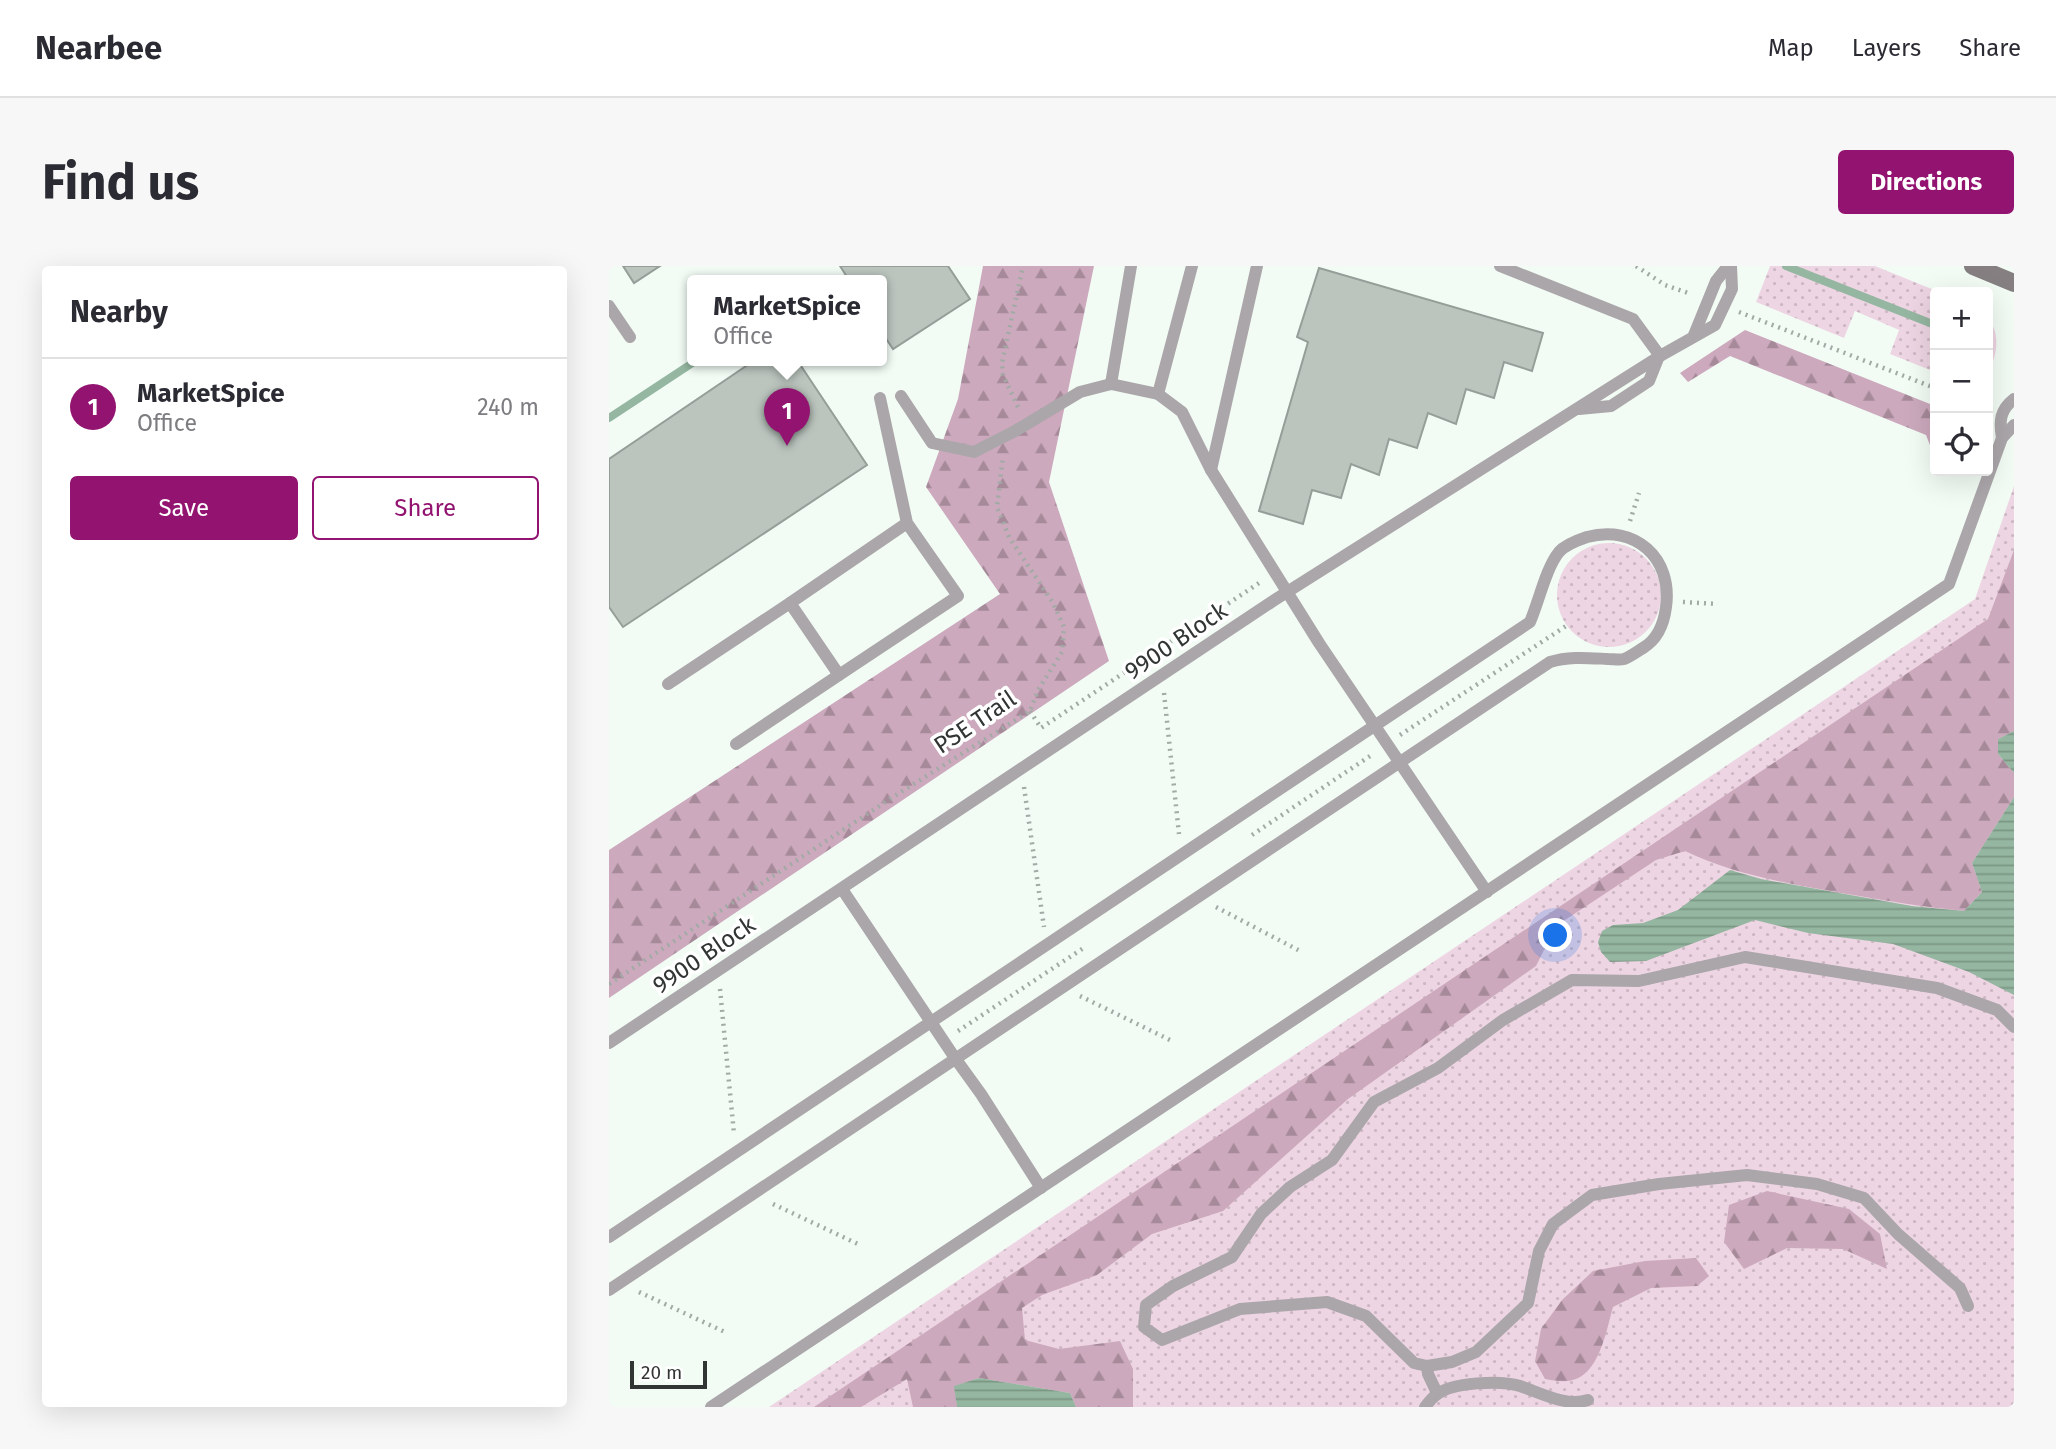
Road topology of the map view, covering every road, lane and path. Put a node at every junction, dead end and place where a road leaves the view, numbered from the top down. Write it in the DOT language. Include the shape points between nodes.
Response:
graph roads {
  1 [pos="1023,266"];
  2 [pos="1131,266"];
  3 [pos="1192,266"];
  4 [pos="1257,266"];
  5 [pos="1500,266"];
  6 [pos="1636,266"];
  7 [pos="1729,266"];
  8 [pos="1973,266"];
  9 [pos="2014,284"];
  10 [pos="1687,292"];
  11 [pos="609,306"];
  12 [pos="1739,312"];
  13 [pos="630,337"];
  14 [pos="1660,356"];
  15 [pos="1111,384"];
  16 [pos="1930,385"];
  17 [pos="1158,394"];
  18 [pos="901,396"];
  19 [pos="880,398"];
  20 [pos="2014,399"];
  21 [pos="2014,425"];
  22 [pos="1015,431"];
  23 [pos="2002,438"];
  24 [pos="1211,470"];
  25 [pos="907,523"];
  26 [pos="1259,583"];
  27 [pos="1288,591"];
  28 [pos="1667,601"];
  29 [pos="790,603"];
  30 [pos="1719,604"];
  31 [pos="1562,618"];
  32 [pos="1572,632"];
  33 [pos="1154,652"];
  34 [pos="839,675"];
  35 [pos="1162,676"];
  36 [pos="668,684"];
  37 [pos="1030,710"];
  38 [pos="1375,726"];
  39 [pos="1041,728"];
  40 [pos="736,744"];
  41 [pos="1400,762"];
  42 [pos="1022,769"];
  43 [pos="1181,855"];
  44 [pos="842,889"];
  45 [pos="1487,892"];
  46 [pos="1197,897"];
  47 [pos="1047,944"];
  48 [pos="1302,953"];
  49 [pos="1050,969"];
  50 [pos="718,971"];
  51 [pos="1040,976"];
  52 [pos="609,984"];
  53 [pos="1062,986"];
  54 [pos="930,1022"];
  55 [pos="2014,1027"];
  56 [pos="1170,1040"];
  57 [pos="609,1044"];
  58 [pos="955,1058"];
  59 [pos="736,1152"];
  60 [pos="1041,1188"];
  61 [pos="752,1194"];
  62 [pos="609,1237"];
  63 [pos="860,1245"];
  64 [pos="614,1286"];
  65 [pos="1968,1306"];
  66 [pos="727,1334"];
  67 [pos="1427,1366"];
  68 [pos="1437,1393"];
  69 [pos="1588,1400"];
  70 [pos="711,1407"];
  71 [pos="1425,1407"];
  1 -- 22 [label="path, PSE Trail" via="1002,363 1022,414"];
  2 -- 15 [label="lane"];
  3 -- 17 [label="lane"];
  4 -- 24 [label="lane"];
  5 -- 14 [label="lane" via="1633,319"];
  6 -- 10 [label="path" via="1665,285"];
  7 -- 14 [label="lane, 9900 Block" via="1731,289 1715,325"];
  8 -- 9 [label="main road"];
  11 -- 13 [label="lane"];
  12 -- 16 [label="path"];
  14 -- 27 [label="lane, 9900 Block" via="1649,381 1611,406 1575,410"];
  15 -- 17 [label="lane"];
  15 -- 22 [label="lane" via="1080,392"];
  17 -- 24 [label="lane" via="1182,412"];
  18 -- 22 [label="lane" via="932,443 974,452"];
  19 -- 25 [label="lane"];
  20 -- 23 [label="lane" via="1999,421"];
  21 -- 23 [label="lane"];
  22 -- 37 [label="path, PSE Trail" via="1003,453 997,507 1009,537 1064,627 1062,652"];
  23 -- 45 [label="lane" via="1949,584"];
  24 -- 27 [label="lane"];
  25 -- 29 [label="lane"];
  25 -- 34 [label="lane" via="958,597"];
  26 -- 33 [label="path"];
  27 -- 35 [label="lane, 9900 Block"];
  27 -- 38 [label="lane"];
  28 -- 30 [label="path"];
  28 -- 38 [label="lane" via="1658,561 1641,543 1604,533 1577,540 1560,551 1530,622"];
  28 -- 41 [label="lane" via="1663,625 1647,646 1624,659 1566,657 1550,662"];
  29 -- 34 [label="lane"];
  29 -- 36 [label="lane"];
  31 -- 32 [label="path"];
  33 -- 35 [label="path"];
  33 -- 39 [label="path"];
  34 -- 40 [label="lane"];
  35 -- 42 [label="lane, 9900 Block"];
  35 -- 43 [label="path"];
  37 -- 39 [label="path"];
  37 -- 52 [label="path, PSE Trail"];
  38 -- 41 [label="lane"];
  38 -- 43 [label="lane"];
  39 -- 42 [label="path"];
  41 -- 45 [label="lane"];
  41 -- 46 [label="lane"];
  42 -- 44 [label="lane, 9900 Block"];
  42 -- 47 [label="path"];
  43 -- 47 [label="lane"];
  44 -- 50 [label="lane, 9900 Block"];
  44 -- 54 [label="lane"];
  45 -- 60 [label="lane"];
  46 -- 48 [label="path"];
  46 -- 53 [label="lane"];
  47 -- 49 [label="path"];
  47 -- 54 [label="lane"];
  50 -- 57 [label="lane, 9900 Block"];
  50 -- 59 [label="path"];
  51 -- 53 [label="path"];
  53 -- 56 [label="path"];
  53 -- 58 [label="lane"];
  54 -- 58 [label="lane"];
  54 -- 59 [label="lane"];
  55 -- 67 [label="lane" via="1997,1010 1937,988 1745,957 1639,981 1572,980 1503,1020 1438,1068 1374,1102 1332,1160 1290,1187 1261,1214 1232,1258 1173,1286 1146,1305 1144,1327 1162,1340 1240,1309 1327,1303 1366,1316 1414,1363"];
  58 -- 60 [label="lane"];
  58 -- 61 [label="lane"];
  59 -- 62 [label="lane"];
  60 -- 70 [label="lane"];
  61 -- 63 [label="path"];
  61 -- 64 [label="lane"];
  64 -- 66 [label="path"];
  65 -- 67 [label="lane" via="1960,1288 1864,1198 1817,1184 1747,1175 1684,1181 1592,1195 1553,1224 1539,1251 1528,1303 1476,1352"];
  67 -- 68 [label="lane"];
  68 -- 69 [label="lane" via="1478,1382 1517,1385 1563,1401"];
  68 -- 71 [label="lane"];
}
